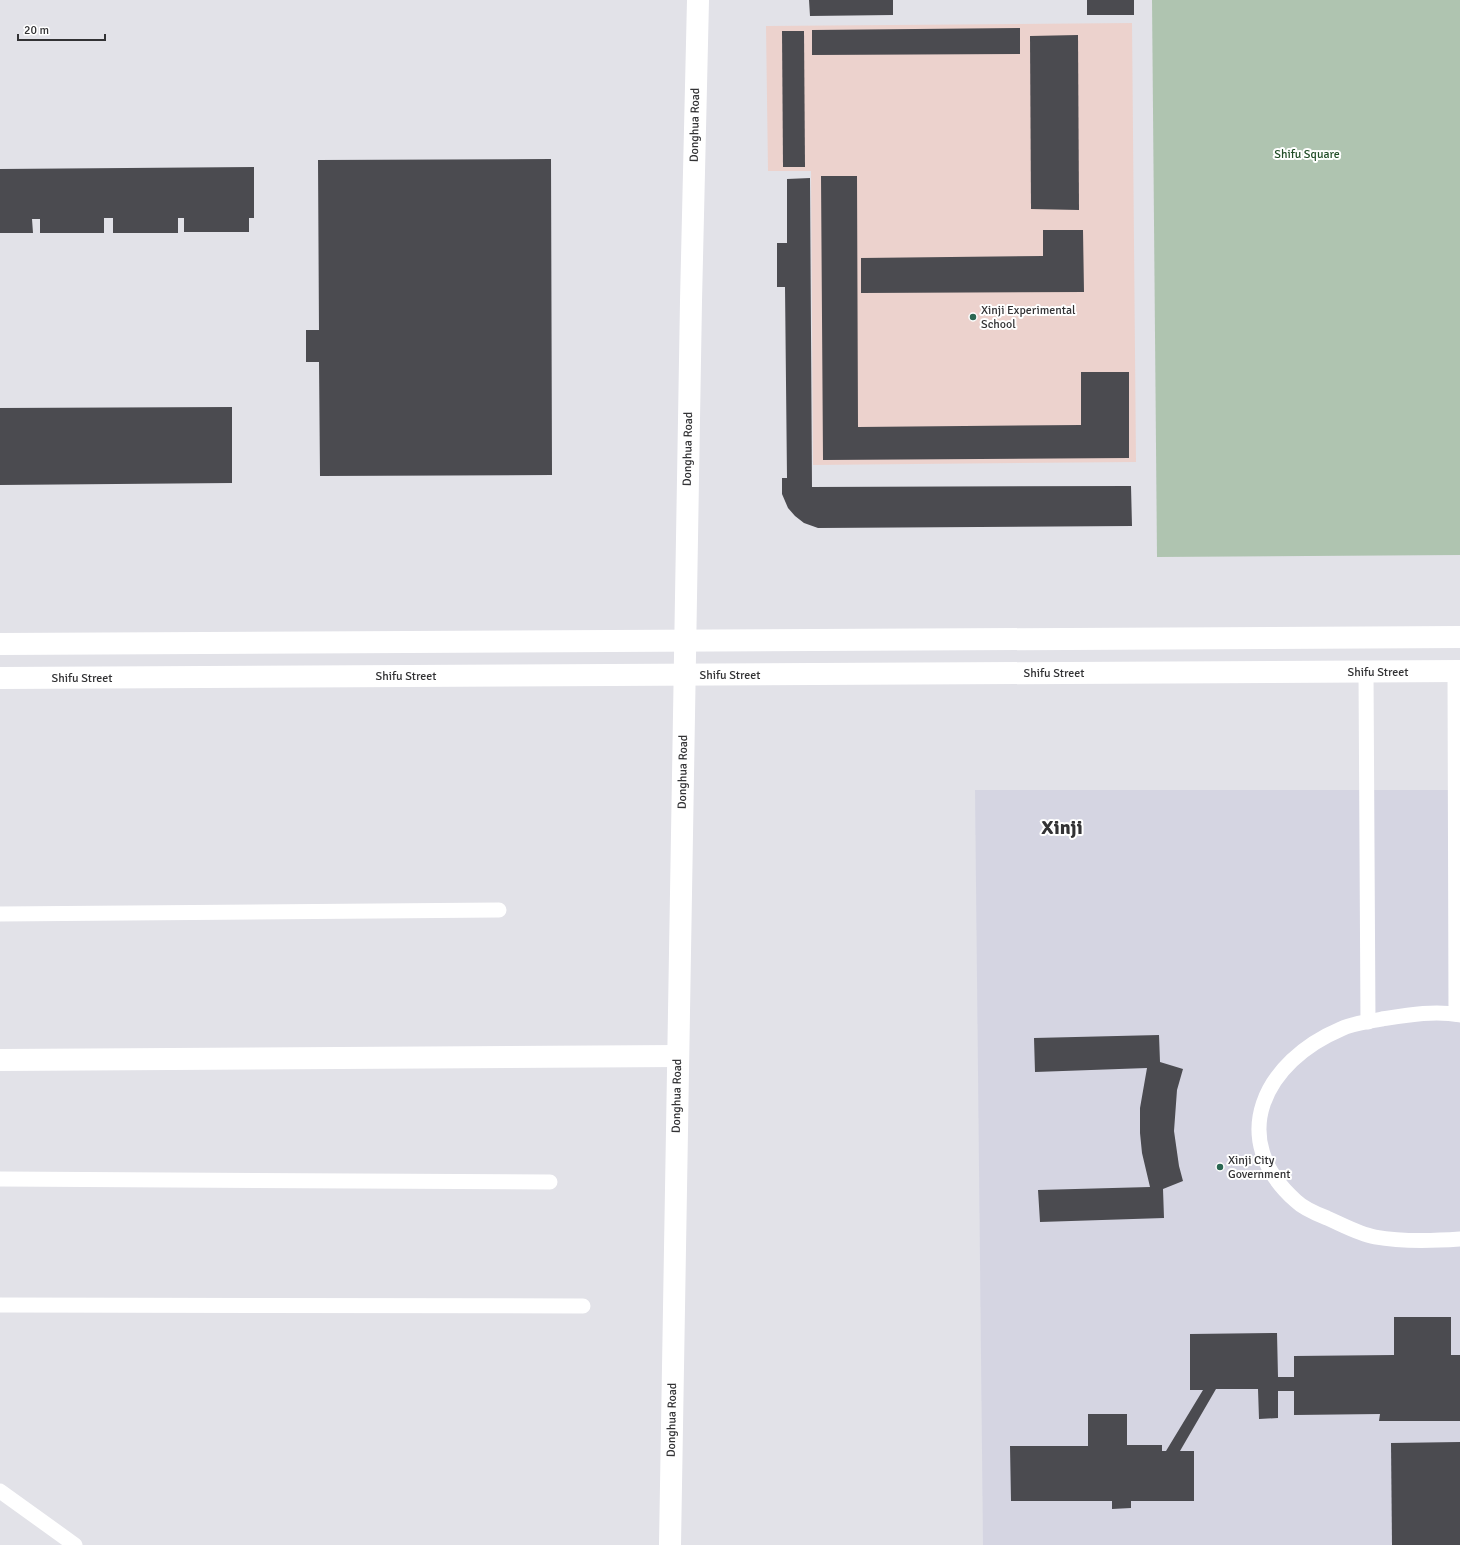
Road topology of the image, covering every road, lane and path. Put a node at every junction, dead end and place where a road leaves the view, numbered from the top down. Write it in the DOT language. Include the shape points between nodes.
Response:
graph roads {
  1 [pos="698,0"];
  2 [pos="1460,637"];
  3 [pos="685,640"];
  4 [pos="0,644"];
  5 [pos="1457,671"];
  6 [pos="1366,672"];
  7 [pos="684,675"];
  8 [pos="0,678"];
  9 [pos="499,910"];
  10 [pos="0,914"];
  11 [pos="1458,1015"];
  12 [pos="1368,1022"];
  13 [pos="678,1056"];
  14 [pos="0,1060"];
  15 [pos="0,1179"];
  16 [pos="550,1182"];
  17 [pos="1460,1239"];
  18 [pos="0,1305"];
  19 [pos="583,1306"];
  20 [pos="0,1491"];
  21 [pos="75,1545"];
  22 [pos="670,1545"];
  1 -- 3 [label="main road, Donghua Road"];
  2 -- 3 [label="main road"];
  3 -- 4 [label="main road"];
  3 -- 7 [label="main road, Donghua Road"];
  5 -- 6 [label="main road, Shifu Street"];
  5 -- 11 [label="lane"];
  6 -- 7 [label="main road, Shifu Street"];
  6 -- 12 [label="lane"];
  7 -- 8 [label="main road, Shifu Street"];
  7 -- 13 [label="main road, Donghua Road"];
  9 -- 10 [label="lane"];
  11 -- 12 [label="lane" via="1437,1013"];
  12 -- 17 [label="lane" via="1342,1028 1317,1040 1278,1073 1267,1092 1258,1120 1267,1166 1297,1202 1350,1229 1374,1236 1400,1239"];
  13 -- 14 [label="main road"];
  13 -- 22 [label="main road, Donghua Road"];
  15 -- 16 [label="lane"];
  18 -- 19 [label="lane"];
  20 -- 21 [label="lane"];
}
